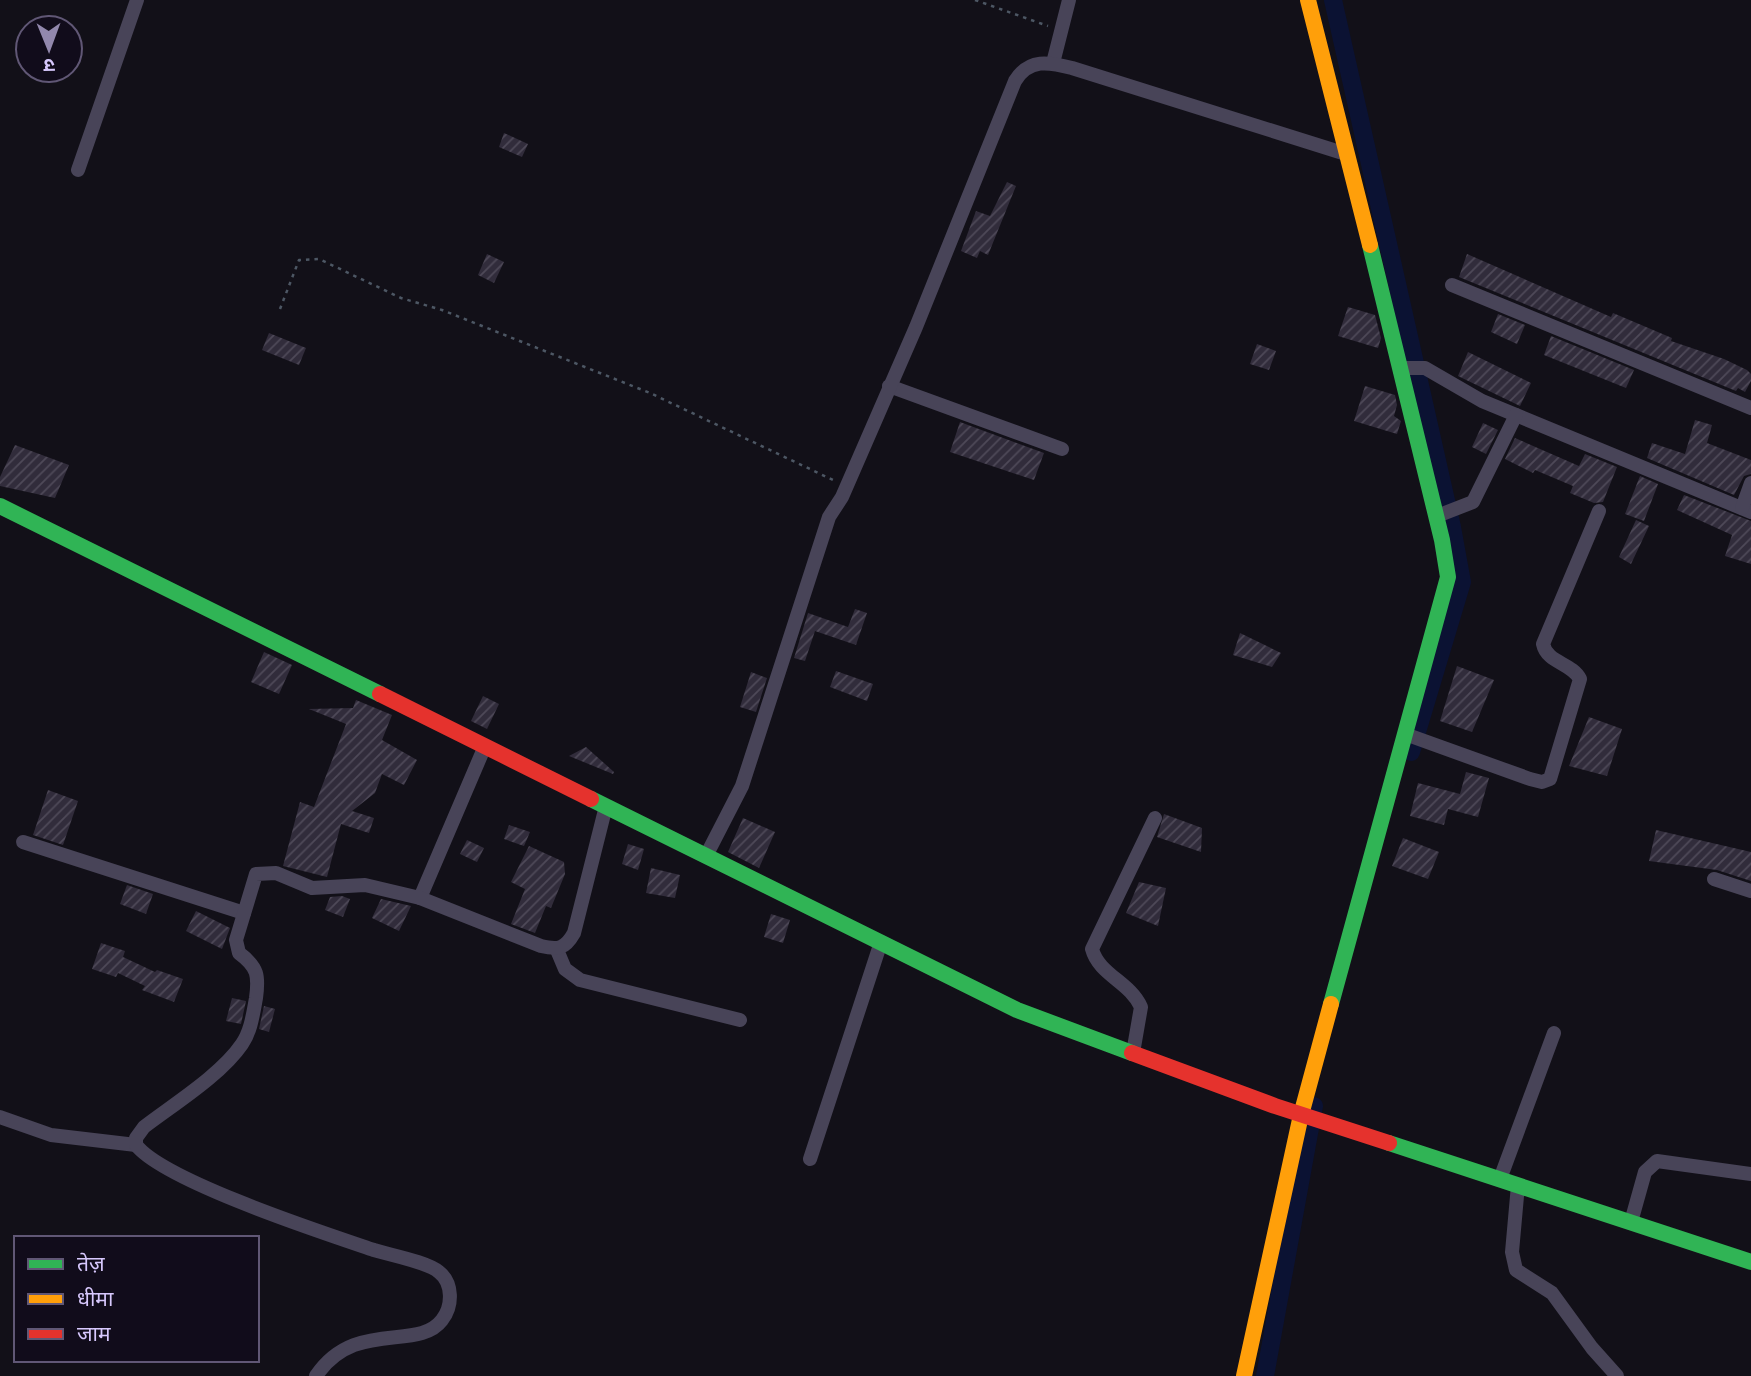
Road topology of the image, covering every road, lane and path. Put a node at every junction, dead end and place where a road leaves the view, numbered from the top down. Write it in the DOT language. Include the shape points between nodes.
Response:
graph roads {
  1 [pos="137,0"];
  2 [pos="975,0"];
  3 [pos="1069,0"];
  4 [pos="1308,0"];
  5 [pos="1061,31"];
  6 [pos="1054,63"];
  7 [pos="1346,154"];
  8 [pos="78,170"];
  9 [pos="1452,285"];
  10 [pos="280,309"];
  11 [pos="1403,364"];
  12 [pos="889,386"];
  13 [pos="1751,408"];
  14 [pos="1516,415"];
  15 [pos="1062,449"];
  16 [pos="1751,483"];
  17 [pos="846,485"];
  18 [pos="0,506"];
  19 [pos="1747,510"];
  20 [pos="1599,511"];
  21 [pos="1445,514"];
  22 [pos="1413,737"];
  23 [pos="485,746"];
  24 [pos="606,806"];
  25 [pos="1154,818"];
  26 [pos="23,842"];
  27 [pos="706,856"];
  28 [pos="1714,879"];
  29 [pos="1751,891"];
  30 [pos="419,898"];
  31 [pos="244,913"];
  32 [pos="881,942"];
  33 [pos="557,950"];
  34 [pos="740,1020"];
  35 [pos="1554,1033"];
  36 [pos="1133,1053"];
  37 [pos="0,1116"];
  38 [pos="1308,1117"];
  39 [pos="136,1145"];
  40 [pos="810,1159"];
  41 [pos="1751,1174"];
  42 [pos="1500,1179"];
  43 [pos="1518,1185"];
  44 [pos="1631,1222"];
  45 [pos="1751,1262"];
  46 [pos="316,1376"];
  47 [pos="1244,1376"];
  48 [pos="1617,1376"];
  1 -- 8 [label="street"];
  2 -- 5 [label="path"];
  3 -- 5 [label="street"];
  4 -- 7 [label="street"];
  5 -- 6 [label="street"];
  6 -- 7 [label="street"];
  6 -- 12 [label="street" via="1030,65 1014,81"];
  7 -- 11 [label="street"];
  9 -- 13 [label="street"];
  10 -- 17 [label="path" via="299,260 318,259 401,299 442,310 650,393"];
  11 -- 14 [label="street" via="1425,368"];
  11 -- 21 [label="street"];
  12 -- 15 [label="street"];
  12 -- 17 [label="street"];
  14 -- 19 [label="street"];
  14 -- 21 [label="street" via="1477,496 1468,506"];
  16 -- 19 [label="street"];
  17 -- 27 [label="street" via="818,550 742,786"];
  18 -- 23 [label="street"];
  20 -- 22 [label="street" via="1544,644 1549,656 1574,670 1580,679 1550,779 1530,779"];
  21 -- 22 [label="street" via="1447,586"];
  22 -- 38 [label="street"];
  23 -- 24 [label="street"];
  23 -- 30 [label="street"];
  24 -- 27 [label="street"];
  24 -- 33 [label="street" via="574,933 567,945"];
  25 -- 36 [label="street" via="1093,949 1096,960 1124,984 1141,1007"];
  26 -- 31 [label="street"];
  27 -- 32 [label="street"];
  28 -- 29 [label="street"];
  30 -- 31 [label="street" via="365,885 312,888 266,872 256,874"];
  30 -- 33 [label="street"];
  31 -- 39 [label="street" via="237,946 258,977 253,1017 243,1043 228,1061 144,1127"];
  32 -- 36 [label="street" via="1017,1010"];
  32 -- 40 [label="street"];
  33 -- 34 [label="street" via="565,969 580,980"];
  35 -- 42 [label="street"];
  36 -- 38 [label="street"];
  37 -- 39 [label="street" via="51,1135"];
  38 -- 42 [label="street"];
  38 -- 47 [label="street"];
  39 -- 46 [label="street" via="153,1162 189,1180 438,1270 447,1281 447,1309 434,1327 417,1334 359,1341 345,1347"];
  41 -- 44 [label="street" via="1657,1161 1645,1172"];
  42 -- 43 [label="street"];
  43 -- 44 [label="street"];
  43 -- 48 [label="street" via="1512,1252 1516,1270 1552,1293"];
  44 -- 45 [label="street"];
}
